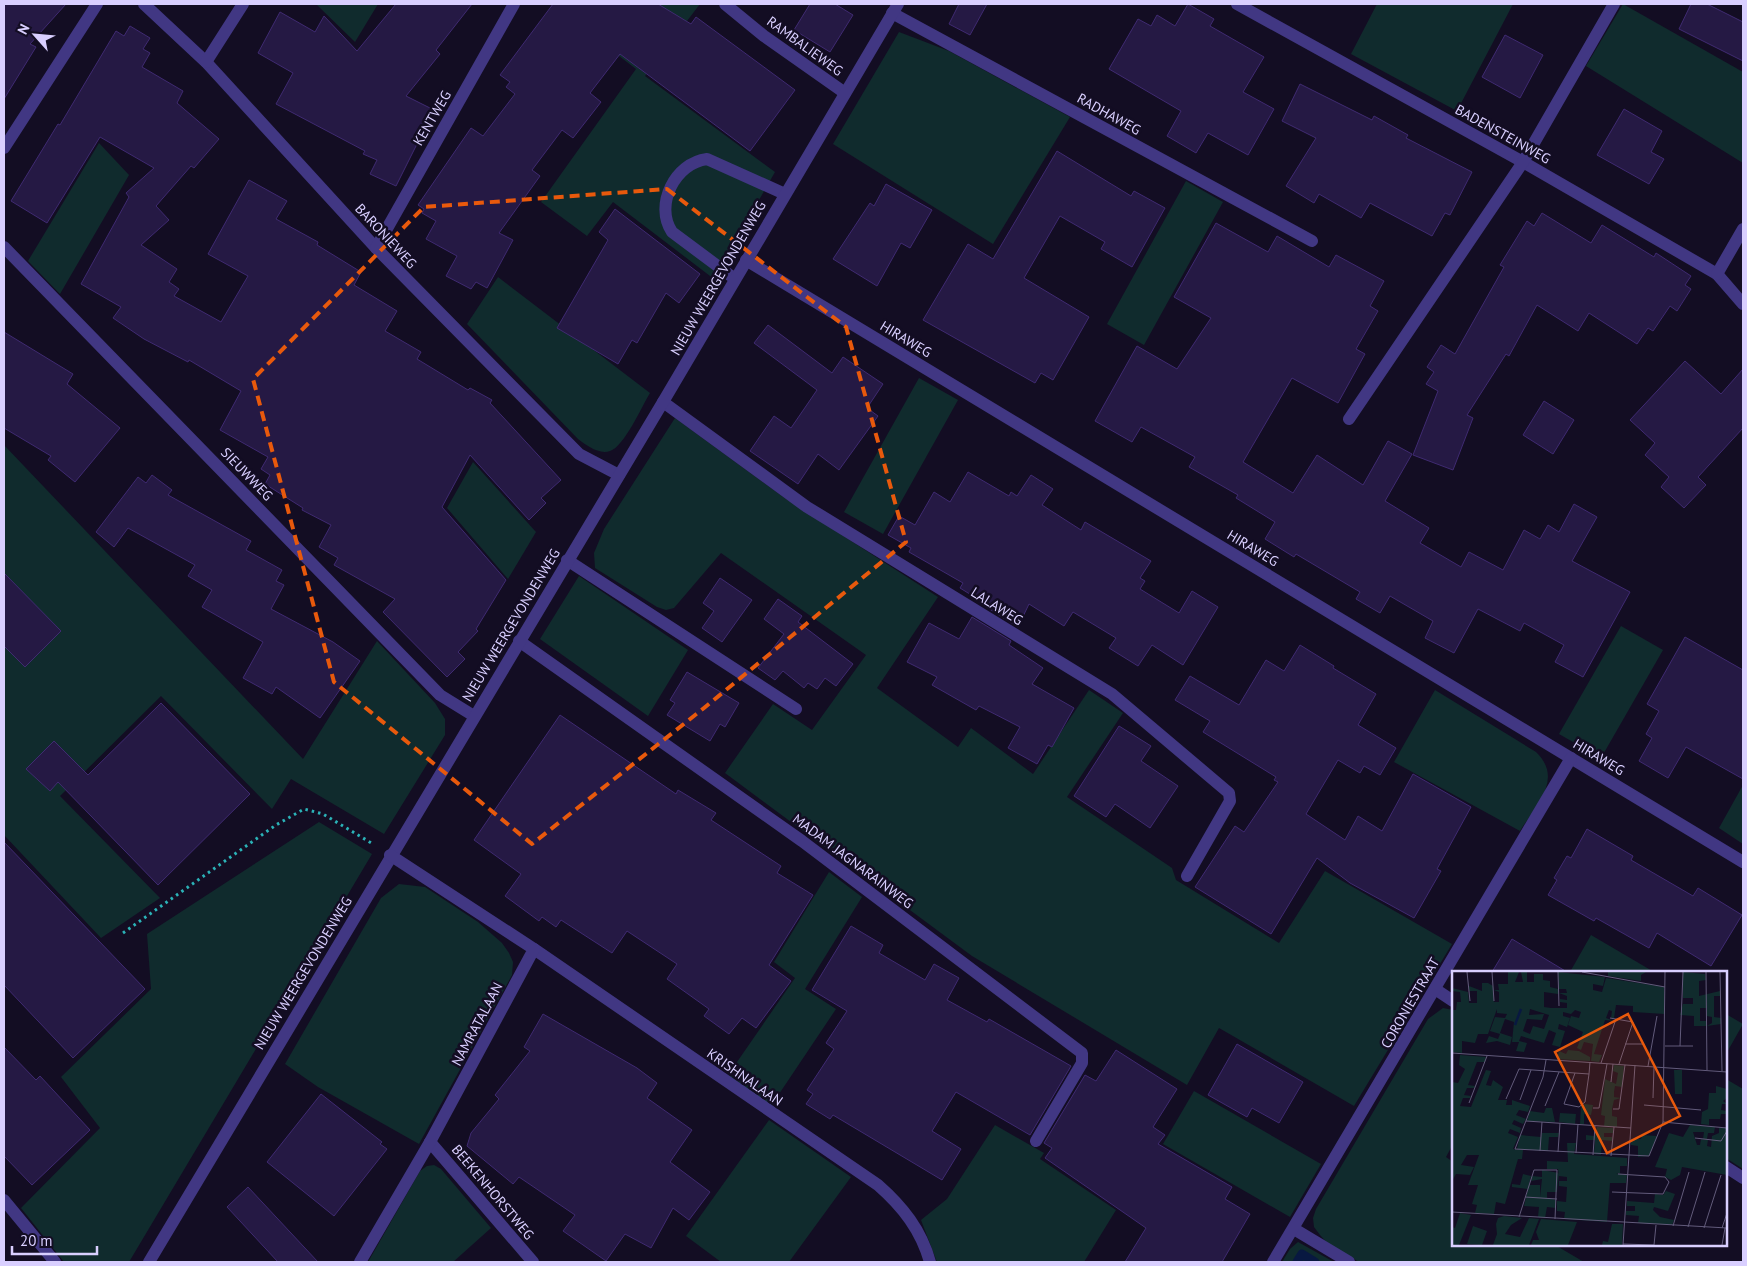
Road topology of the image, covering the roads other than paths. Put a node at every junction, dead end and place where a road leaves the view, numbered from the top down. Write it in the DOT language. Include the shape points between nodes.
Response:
graph roads {
  1 [pos="97,4"];
  2 [pos="144,4"];
  3 [pos="243,4"];
  4 [pos="514,4"];
  5 [pos="725,4"];
  6 [pos="1237,4"];
  7 [pos="1614,4"];
  8 [pos="895,8"];
  9 [pos="206,62"];
  10 [pos="845,93"];
  11 [pos="4,148"];
  12 [pos="1523,162"];
  13 [pos="785,194"];
  14 [pos="1743,229"];
  15 [pos="1312,241"];
  16 [pos="4,247"];
  17 [pos="376,248"];
  18 [pos="746,260"];
  19 [pos="1717,274"];
  20 [pos="735,279"];
  21 [pos="1743,304"];
  22 [pos="663,402"];
  23 [pos="1349,419"];
  24 [pos="619,475"];
  25 [pos="567,560"];
  26 [pos="519,642"];
  27 [pos="796,709"];
  28 [pos="474,716"];
  29 [pos="1571,758"];
  30 [pos="390,855"];
  31 [pos="1743,862"];
  32 [pos="1186,876"];
  33 [pos="534,949"];
  34 [pos="1435,989"];
  35 [pos="1452,1000"];
  36 [pos="1036,1141"];
  37 [pos="430,1142"];
  38 [pos="1727,1168"];
  39 [pos="1743,1178"];
  40 [pos="4,1200"];
  41 [pos="1294,1229"];
  42 [pos="55,1262"];
  43 [pos="149,1262"];
  44 [pos="360,1262"];
  45 [pos="534,1262"];
  46 [pos="930,1262"];
  47 [pos="1273,1262"];
  48 [pos="1349,1262"];
  1 -- 11 [label="street"];
  2 -- 9 [label="street, BARONIEWEG"];
  3 -- 9 [label="street"];
  4 -- 17 [label="street, KENTWEG"];
  5 -- 10 [label="street, RAMBALIEWEG"];
  6 -- 12 [label="street, BADENSTEINWEG"];
  7 -- 12 [label="street"];
  8 -- 10 [label="street, NIEUW WEERGEVONDENWEG"];
  8 -- 15 [label="street, RADHAWEG"];
  9 -- 17 [label="street, BARONIEWEG"];
  10 -- 13 [label="street, NIEUW WEERGEVONDENWEG"];
  12 -- 19 [label="street, BADENSTEINWEG"];
  12 -- 23 [label="street"];
  13 -- 18 [label="street, NIEUW WEERGEVONDENWEG"];
  13 -- 20 [label="street" via="707,159 681,171 667,195 666,222 672,232"];
  14 -- 19 [label="street"];
  16 -- 28 [label="street, SIEUWWEG" via="440,695"];
  17 -- 24 [label="street, BARONIEWEG" via="579,454"];
  18 -- 20 [label="street, NIEUW WEERGEVONDENWEG"];
  18 -- 29 [label="street, HIRAWEG"];
  19 -- 21 [label="street, BADENSTEINWEG"];
  20 -- 22 [label="street, NIEUW WEERGEVONDENWEG"];
  22 -- 24 [label="street, NIEUW WEERGEVONDENWEG"];
  22 -- 32 [label="street, LALAWEG" via="807,507 1112,694 1229,793 1230,801"];
  24 -- 25 [label="street, NIEUW WEERGEVONDENWEG"];
  25 -- 26 [label="street, NIEUW WEERGEVONDENWEG"];
  25 -- 27 [label="street"];
  26 -- 28 [label="street, NIEUW WEERGEVONDENWEG"];
  26 -- 36 [label="street, MADAM JAGNARAINWEG" via="802,841 1082,1053 1082,1063"];
  28 -- 30 [label="street, NIEUW WEERGEVONDENWEG"];
  29 -- 31 [label="street, HIRAWEG"];
  29 -- 34 [label="street, CORONIESTRAAT"];
  30 -- 33 [label="street"];
  30 -- 43 [label="street, NIEUW WEERGEVONDENWEG"];
  33 -- 37 [label="street, NAMRATALAAN"];
  33 -- 46 [label="street, KRISHNALAAN" via="878,1185 911,1219"];
  34 -- 35 [label="street"];
  34 -- 41 [label="street, CORONIESTRAAT"];
  37 -- 44 [label="street, NAMRATALAAN"];
  37 -- 45 [label="street, BEEKENHORSTWEG"];
  38 -- 39 [label="street"];
  40 -- 42 [label="street"];
  41 -- 47 [label="street, CORONIESTRAAT"];
  41 -- 48 [label="street"];
}
